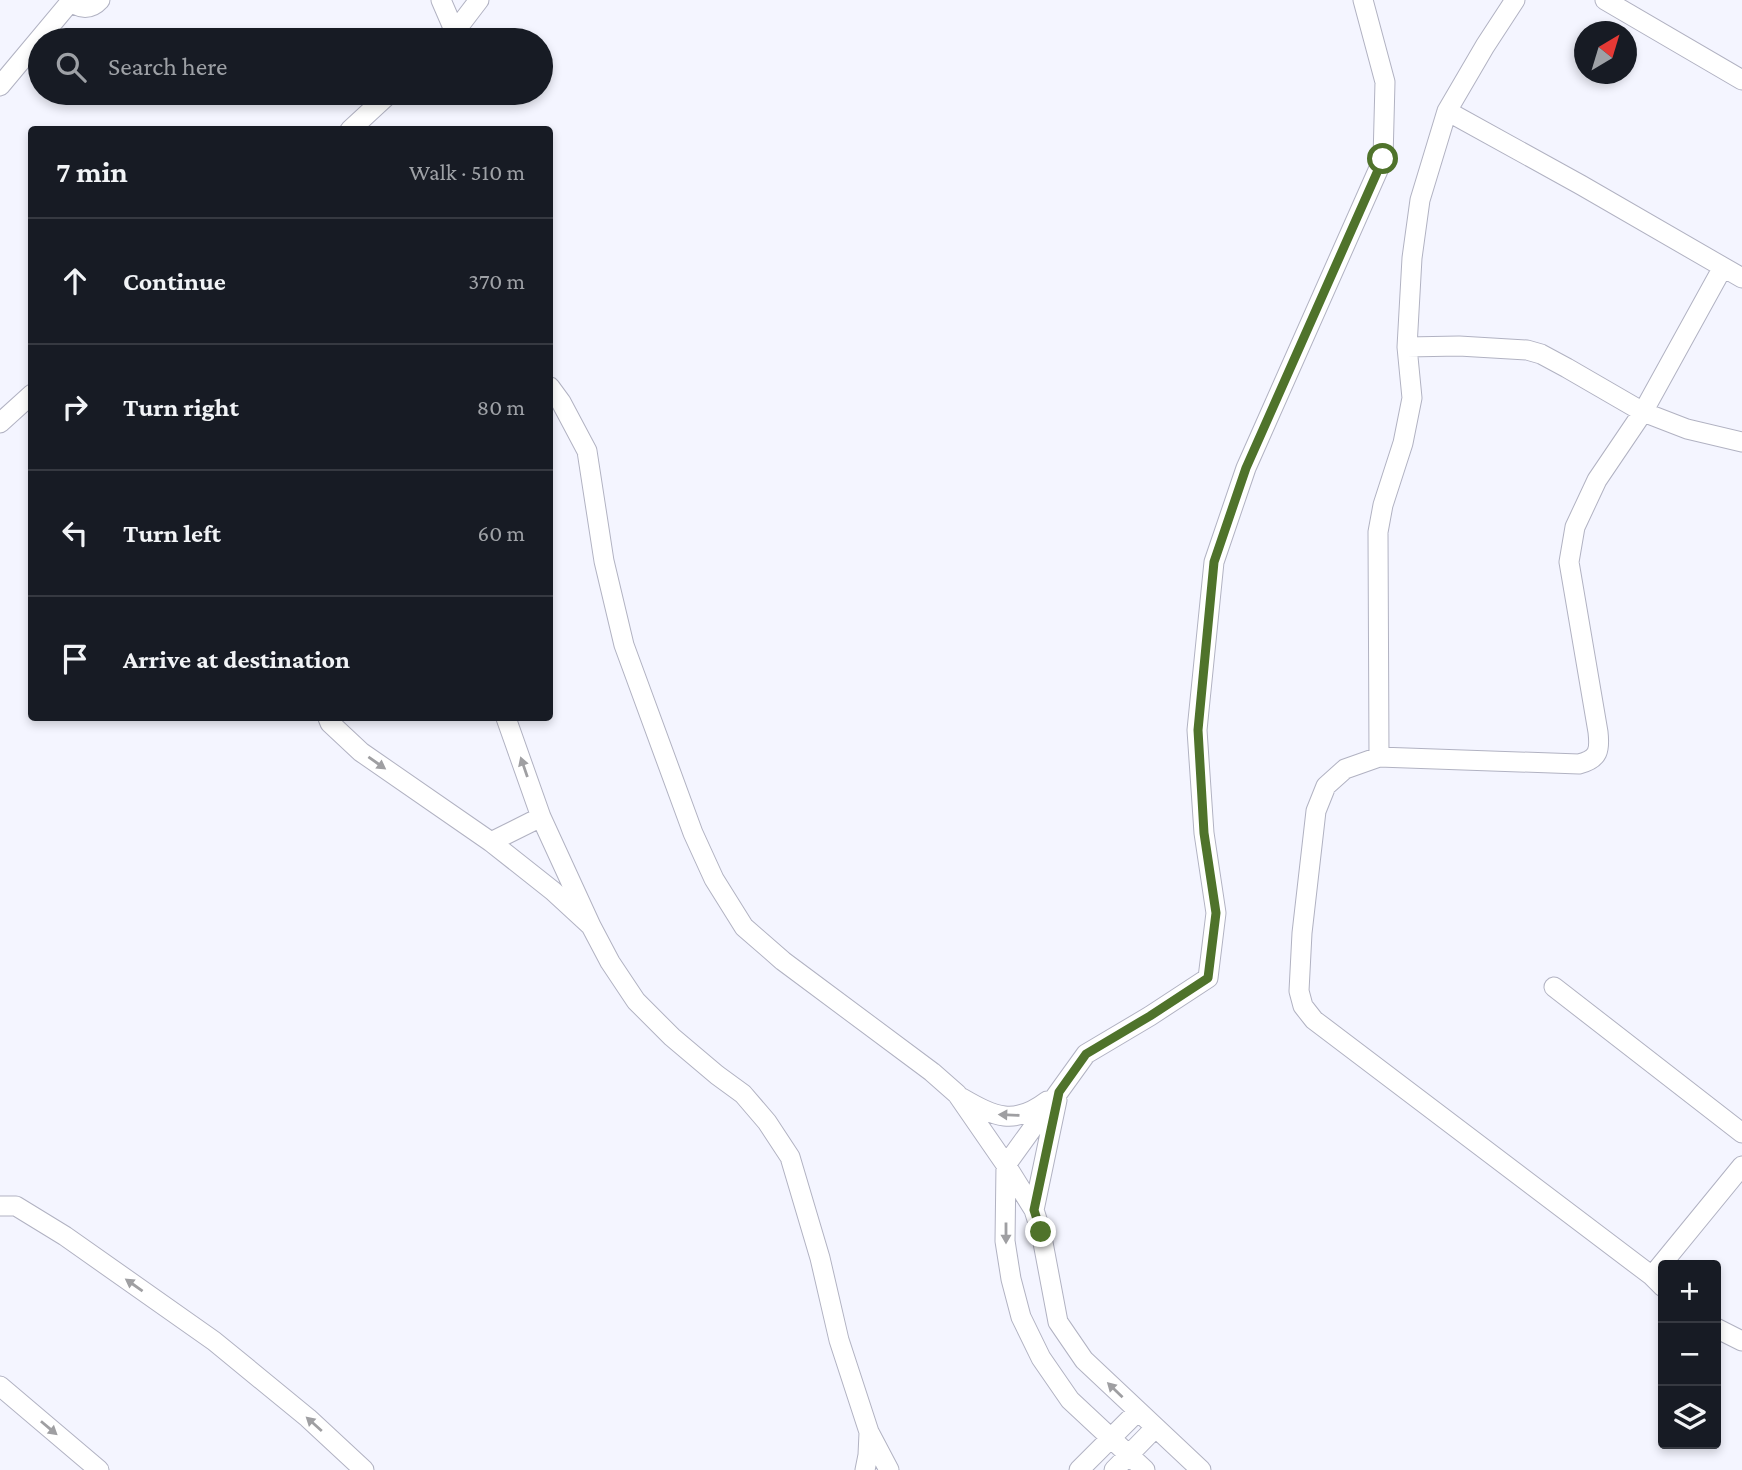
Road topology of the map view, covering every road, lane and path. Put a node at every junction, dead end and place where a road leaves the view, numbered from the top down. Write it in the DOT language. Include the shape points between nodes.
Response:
graph roads {
  1 [pos="100,0"];
  2 [pos="441,0"];
  3 [pos="479,0"];
  4 [pos="1363,0"];
  5 [pos="1515,0"];
  6 [pos="1605,0"];
  7 [pos="71,1"];
  8 [pos="48,28"];
  9 [pos="447,28"];
  10 [pos="455,28"];
  11 [pos="28,52"];
  12 [pos="1742,80"];
  13 [pos="0,86"];
  14 [pos="377,105"];
  15 [pos="1447,111"];
  16 [pos="354,126"];
  17 [pos="1723,267"];
  18 [pos="1742,278"];
  19 [pos="1407,346"];
  20 [pos="553,391"];
  21 [pos="28,398"];
  22 [pos="1643,412"];
  23 [pos="0,422"];
  24 [pos="1742,442"];
  25 [pos="329,721"];
  26 [pos="507,721"];
  27 [pos="1379,757"];
  28 [pos="541,817"];
  29 [pos="491,842"];
  30 [pos="591,926"];
  31 [pos="1555,987"];
  32 [pos="1059,1092"];
  33 [pos="957,1094"];
  34 [pos="1742,1133"];
  35 [pos="1006,1165"];
  36 [pos="1742,1166"];
  37 [pos="0,1206"];
  38 [pos="1034,1210"];
  39 [pos="1657,1281"];
  40 [pos="1721,1330"];
  41 [pos="1742,1340"];
  42 [pos="0,1386"];
  43 [pos="1138,1412"];
  44 [pos="1155,1429"];
  45 [pos="869,1432"];
  46 [pos="1111,1439"];
  47 [pos="1129,1455"];
  48 [pos="99,1470"];
  49 [pos="364,1470"];
  50 [pos="864,1470"];
  51 [pos="889,1470"];
  52 [pos="1079,1470"];
  53 [pos="1114,1470"];
  54 [pos="1145,1470"];
  55 [pos="1201,1470"];
  1 -- 7 [label="street" via="83,8"];
  2 -- 9 [label="street"];
  3 -- 10 [label="street"];
  4 -- 32 [label="street" via="1385,82 1383,159 1246,468 1214,562 1198,730 1204,833 1216,913 1208,978 1086,1054"];
  5 -- 15 [label="street"];
  6 -- 12 [label="street"];
  7 -- 8 [label="street"];
  11 -- 13 [label="street"];
  14 -- 16 [label="street"];
  15 -- 17 [label="street"];
  15 -- 19 [label="street" via="1420,200"];
  17 -- 18 [label="street"];
  17 -- 22 [label="street"];
  19 -- 22 [label="street" via="1527,350"];
  19 -- 27 [label="street" via="1412,398 1378,532"];
  20 -- 33 [label="street" via="587,451 604,561 624,645 714,880 744,928"];
  21 -- 23 [label="street"];
  22 -- 24 [label="street" via="1687,429"];
  22 -- 27 [label="street" via="1597,480 1575,527 1569,562 1600,746 1594,758 1579,764"];
  25 -- 29 [label="street, one-way" via="361,752"];
  28 -- 26 [label="street, one-way"];
  27 -- 39 [label="street" via="1345,769 1326,786 1316,811 1302,933 1299,991 1303,1006 1314,1020"];
  28 -- 29 [label="street"];
  28 -- 30 [label="street"];
  29 -- 30 [label="street"];
  30 -- 45 [label="street" via="636,1001 672,1037 743,1094 790,1157"];
  31 -- 34 [label="street"];
  32 -- 33 [label="street, one-way" via="1033,1111 1015,1117 978,1107"];
  32 -- 35 [label="street"];
  32 -- 38 [label="street"];
  33 -- 35 [label="street"];
  35 -- 38 [label="street"];
  35 -- 46 [label="street, one-way" via="1006,1241 1021,1317 1041,1358 1070,1400"];
  36 -- 39 [label="street"];
  49 -- 37 [label="street, one-way" via="214,1341 65,1236 16,1206"];
  43 -- 38 [label="street, one-way" via="1084,1360 1058,1322"];
  40 -- 41 [label="street"];
  42 -- 48 [label="street, one-way"];
  43 -- 44 [label="street"];
  43 -- 46 [label="street"];
  44 -- 47 [label="street"];
  44 -- 55 [label="street"];
  45 -- 50 [label="street"];
  45 -- 51 [label="street"];
  46 -- 47 [label="street"];
  46 -- 52 [label="street"];
  47 -- 53 [label="street"];
  47 -- 54 [label="street"];
}
